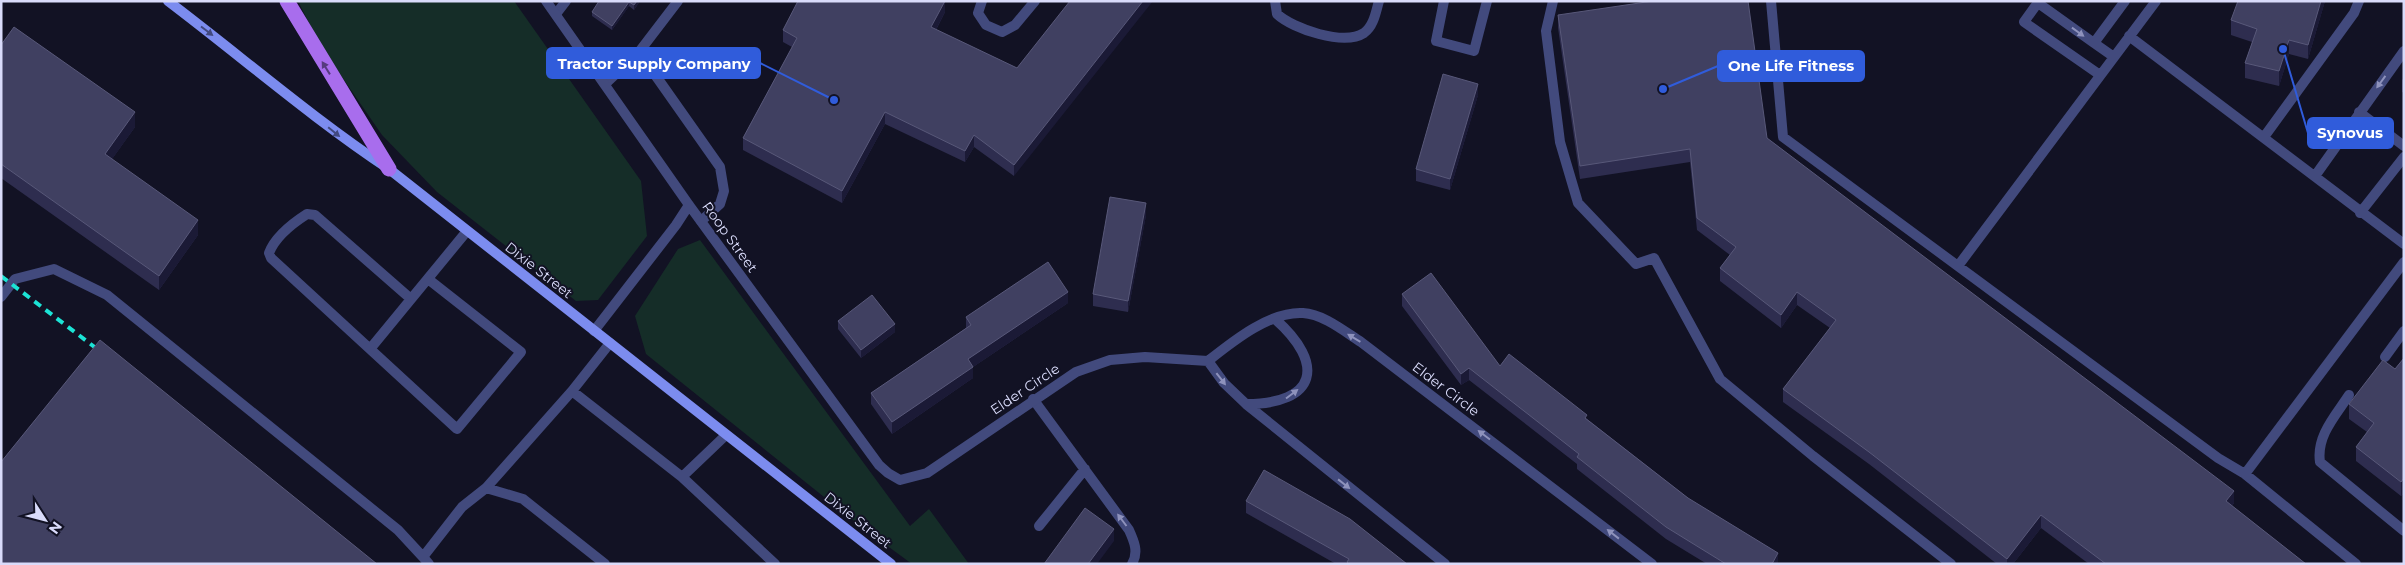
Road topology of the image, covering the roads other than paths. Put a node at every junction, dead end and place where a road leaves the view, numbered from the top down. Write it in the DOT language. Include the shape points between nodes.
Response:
graph roads {
  1 [pos="168,1"];
  2 [pos="287,1"];
  3 [pos="546,1"];
  4 [pos="566,1"];
  5 [pos="678,1"];
  6 [pos="982,1"];
  7 [pos="1035,1"];
  8 [pos="1275,1"];
  9 [pos="1379,1"];
  10 [pos="1444,1"];
  11 [pos="1487,1"];
  12 [pos="1553,1"];
  13 [pos="1771,1"];
  14 [pos="2125,1"];
  15 [pos="2156,1"];
  16 [pos="2360,1"];
  17 [pos="2039,2"];
  18 [pos="556,14"];
  19 [pos="2129,36"];
  20 [pos="2094,43"];
  21 [pos="2404,51"];
  22 [pos="639,52"];
  23 [pos="2114,57"];
  24 [pos="2100,75"];
  25 [pos="604,84"];
  26 [pos="2359,112"];
  27 [pos="2264,137"];
  28 [pos="2404,146"];
  29 [pos="2404,157"];
  30 [pos="389,169"];
  31 [pos="2315,176"];
  32 [pos="689,205"];
  33 [pos="2360,213"];
  34 [pos="701,221"];
  35 [pos="467,231"];
  36 [pos="2404,244"];
  37 [pos="2404,262"];
  38 [pos="1958,266"];
  39 [pos="428,279"];
  40 [pos="1,297"];
  41 [pos="412,299"];
  42 [pos="1276,319"];
  43 [pos="594,331"];
  44 [pos="2404,331"];
  45 [pos="610,343"];
  46 [pos="370,349"];
  47 [pos="2385,357"];
  48 [pos="1208,361"];
  49 [pos="572,391"];
  50 [pos="2349,394"];
  51 [pos="1033,399"];
  52 [pos="1246,404"];
  53 [pos="726,435"];
  54 [pos="1085,470"];
  55 [pos="2244,474"];
  56 [pos="682,477"];
  57 [pos="900,480"];
  58 [pos="486,488"];
  59 [pos="1039,526"];
  60 [pos="2404,531"];
  61 [pos="426,560"];
  62 [pos="605,564"];
  63 [pos="775,564"];
  64 [pos="891,564"];
  65 [pos="1132,564"];
  66 [pos="1445,564"];
  67 [pos="1652,564"];
  68 [pos="1951,564"];
  69 [pos="2356,564"];
  1 -- 30 [label="street, Dixie Street, one-way" via="340,137"];
  30 -- 2 [label="main road, one-way"];
  3 -- 18 [label="street, Roop Street"];
  4 -- 18 [label="street"];
  5 -- 22 [label="street"];
  6 -- 7 [label="street" via="978,13 986,25 1002,32 1016,26"];
  8 -- 9 [label="street" via="1277,14 1286,22 1310,32 1354,38 1366,32 1375,18"];
  10 -- 11 [label="street" via="1436,40 1474,51"];
  12 -- 68 [label="street" via="1546,31 1560,142 1578,203 1636,264 1654,258 1720,379"];
  13 -- 38 [label="street" via="1783,137"];
  14 -- 20 [label="street"];
  15 -- 19 [label="street"];
  16 -- 27 [label="street"];
  17 -- 20 [label="street, one-way"];
  17 -- 24 [label="street" via="2024,22"];
  18 -- 25 [label="street, Roop Street"];
  19 -- 23 [label="street"];
  19 -- 27 [label="street"];
  20 -- 23 [label="street"];
  21 -- 26 [label="street, one-way"];
  22 -- 25 [label="street"];
  22 -- 34 [label="street" via="720,167 724,191 720,204"];
  23 -- 24 [label="street"];
  24 -- 38 [label="street"];
  25 -- 32 [label="street, Roop Street"];
  26 -- 28 [label="street"];
  26 -- 31 [label="street"];
  27 -- 31 [label="street"];
  29 -- 33 [label="street"];
  30 -- 35 [label="street, Dixie Street"];
  31 -- 33 [label="street"];
  32 -- 34 [label="street, Roop Street"];
  32 -- 43 [label="street"];
  33 -- 36 [label="street"];
  34 -- 57 [label="street, Roop Street" via="879,465"];
  35 -- 39 [label="street"];
  35 -- 43 [label="street, Dixie Street"];
  37 -- 55 [label="street"];
  38 -- 55 [label="street"];
  39 -- 41 [label="street"];
  39 -- 46 [label="street" via="521,352 457,429"];
  40 -- 61 [label="street" via="15,279 54,269 107,295 398,530"];
  41 -- 46 [label="street"];
  41 -- 46 [label="street" via="315,215 307,214 295,222 271,247 271,258"];
  42 -- 48 [label="street, Elder Circle" via="1244,334"];
  52 -- 42 [label="street, one-way" via="1280,402 1295,393 1306,376 1307,358 1301,346"];
  67 -- 42 [label="street, Elder Circle, one-way" via="1361,342 1322,318 1304,313"];
  43 -- 45 [label="street, Dixie Street"];
  44 -- 47 [label="street"];
  45 -- 49 [label="street"];
  45 -- 53 [label="street, Dixie Street"];
  48 -- 51 [label="street, Elder Circle" via="1145,357 1110,360 1076,372"];
  48 -- 52 [label="street, one-way" via="1224,383"];
  49 -- 56 [label="street"];
  49 -- 58 [label="street"];
  50 -- 60 [label="street" via="2325,431 2318,450 2320,462"];
  51 -- 54 [label="street"];
  51 -- 57 [label="street, Elder Circle" via="926,473"];
  52 -- 66 [label="street, one-way"];
  53 -- 56 [label="street"];
  53 -- 64 [label="street, Dixie Street"];
  54 -- 59 [label="street"];
  65 -- 54 [label="street, one-way" via="1136,544"];
  55 -- 69 [label="street"];
  56 -- 63 [label="street"];
  58 -- 61 [label="street" via="462,506"];
  58 -- 62 [label="street" via="524,499"];
}
